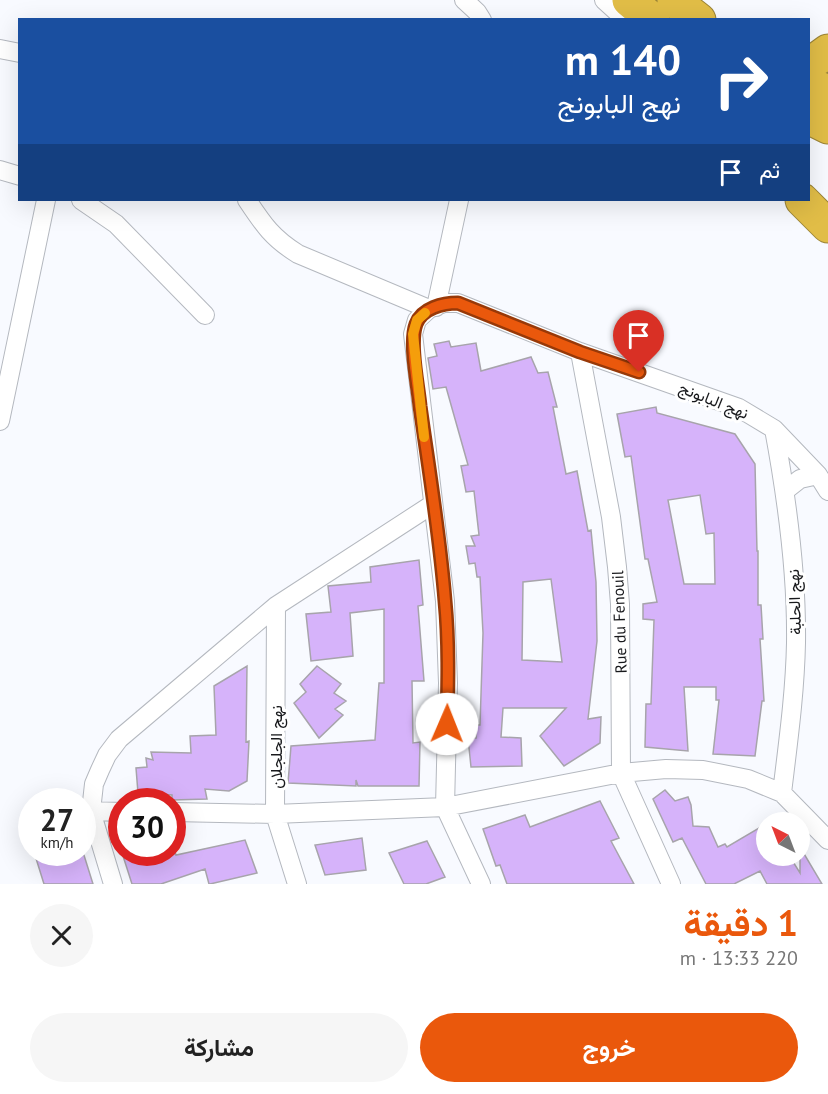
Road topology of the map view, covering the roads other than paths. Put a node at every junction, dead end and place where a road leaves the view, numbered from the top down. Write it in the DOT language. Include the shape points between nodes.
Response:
graph roads {
  1 [pos="464,0"];
  2 [pos="604,0"];
  3 [pos="674,0"];
  4 [pos="638,14"];
  5 [pos="481,18"];
  6 [pos="696,18"];
  7 [pos="0,49"];
  8 [pos="828,51"];
  9 [pos="18,53"];
  10 [pos="810,61"];
  11 [pos="810,84"];
  12 [pos="828,92"];
  13 [pos="810,118"];
  14 [pos="828,127"];
  15 [pos="0,170"];
  16 [pos="18,175"];
  17 [pos="46,201"];
  18 [pos="82,201"];
  19 [pos="248,201"];
  20 [pos="459,201"];
  21 [pos="803,201"];
  22 [pos="828,226"];
  23 [pos="433,308"];
  24 [pos="205,315"];
  25 [pos="580,352"];
  26 [pos="0,421"];
  27 [pos="774,429"];
  28 [pos="818,475"];
  29 [pos="786,490"];
  30 [pos="828,491"];
  31 [pos="433,504"];
  32 [pos="276,606"];
  33 [pos="621,773"];
  34 [pos="94,788"];
  35 [pos="782,793"];
  36 [pos="445,807"];
  37 [pos="186,813"];
  38 [pos="275,814"];
  39 [pos="96,828"];
  40 [pos="828,840"];
  41 [pos="113,884"];
  42 [pos="297,884"];
  43 [pos="481,884"];
  44 [pos="671,884"];
  1 -- 5 [label="street"];
  2 -- 4 [label="street"];
  3 -- 6 [label="highway"];
  7 -- 9 [label="street"];
  8 -- 10 [label="highway"];
  11 -- 12 [label="highway"];
  13 -- 14 [label="highway"];
  15 -- 16 [label="street"];
  17 -- 26 [label="street"];
  18 -- 24 [label="street" via="116,224"];
  19 -- 23 [label="street" via="278,242 298,254"];
  20 -- 23 [label="street"];
  21 -- 22 [label="highway"];
  23 -- 25 [label="street, نهج البابونج" via="458,303"];
  23 -- 31 [label="street" via="417,320 413,334"];
  25 -- 27 [label="street, نهج البابونج" via="718,399"];
  25 -- 33 [label="street, Rue du Fenouil" via="617,567"];
  27 -- 28 [label="street"];
  27 -- 29 [label="street, نهج الحلبة"];
  28 -- 29 [label="street" via="800,478"];
  28 -- 30 [label="street"];
  29 -- 35 [label="street, نهج الحلبة" via="796,642 792,718"];
  31 -- 32 [label="street"];
  31 -- 36 [label="street" via="445,601 448,671"];
  32 -- 34 [label="street" via="119,739 107,755"];
  32 -- 38 [label="street, نهج الجلجلان"];
  33 -- 35 [label="street" via="703,770 748,779"];
  33 -- 36 [label="street"];
  33 -- 44 [label="street, Rue du Fenouil"];
  35 -- 40 [label="street"];
  36 -- 38 [label="street"];
  36 -- 43 [label="street"];
  37 -- 38 [label="street"];
  38 -- 42 [label="street, نهج الجلجلان"];
  39 -- 41 [label="street"];
}
